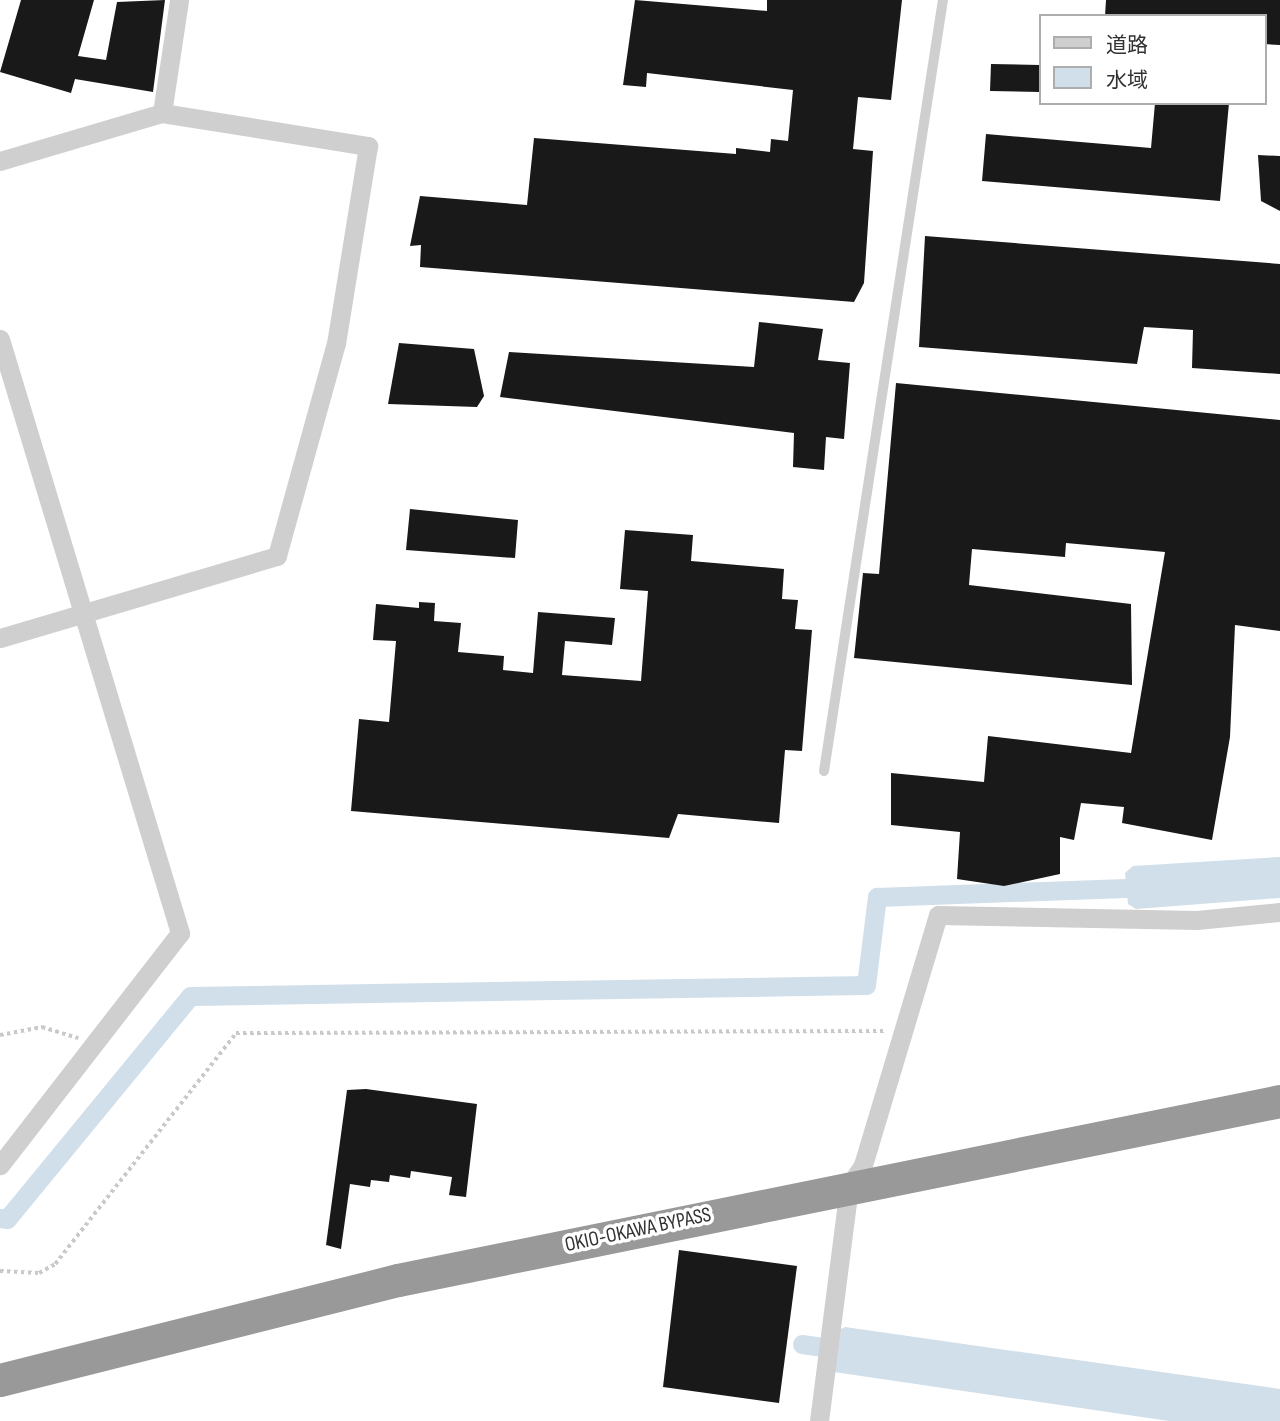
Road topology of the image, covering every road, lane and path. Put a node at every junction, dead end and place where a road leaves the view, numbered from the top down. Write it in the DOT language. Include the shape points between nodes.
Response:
graph roads {
  1 [pos="179,0"];
  2 [pos="943,0"];
  3 [pos="162,113"];
  4 [pos="0,161"];
  5 [pos="0,339"];
  6 [pos="82,611"];
  7 [pos="1,637"];
  8 [pos="824,771"];
  9 [pos="1280,912"];
  10 [pos="901,1031"];
  11 [pos="0,1035"];
  12 [pos="97,1043"];
  13 [pos="1280,1082"];
  14 [pos="1280,1101"];
  15 [pos="0,1166"];
  16 [pos="838,1179"];
  17 [pos="0,1271"];
  18 [pos="0,1357"];
  19 [pos="0,1380"];
  20 [pos="819,1421"];
  1 -- 3 [label="street"];
  2 -- 8 [label="lane"];
  3 -- 4 [label="street"];
  3 -- 6 [label="street" via="368,146 336,343 277,556"];
  5 -- 6 [label="street"];
  6 -- 7 [label="street"];
  6 -- 12 [label="street" via="180,933"];
  9 -- 10 [label="street" via="1198,920 938,915"];
  10 -- 16 [label="street"];
  10 -- 17 [label="path" via="259,1028 236,1033 55,1264 39,1273"];
  11 -- 12 [label="path" via="42,1027"];
  12 -- 15 [label="street"];
  13 -- 16 [label="highway, OKIO-OKAWA BYPASS"];
  14 -- 16 [label="highway, OKIO-OKAWA BYPASS"];
  16 -- 18 [label="highway, OKIO-OKAWA BYPASS" via="433,1254"];
  16 -- 19 [label="highway, OKIO-OKAWA BYPASS" via="398,1280"];
  16 -- 20 [label="street"];
}
